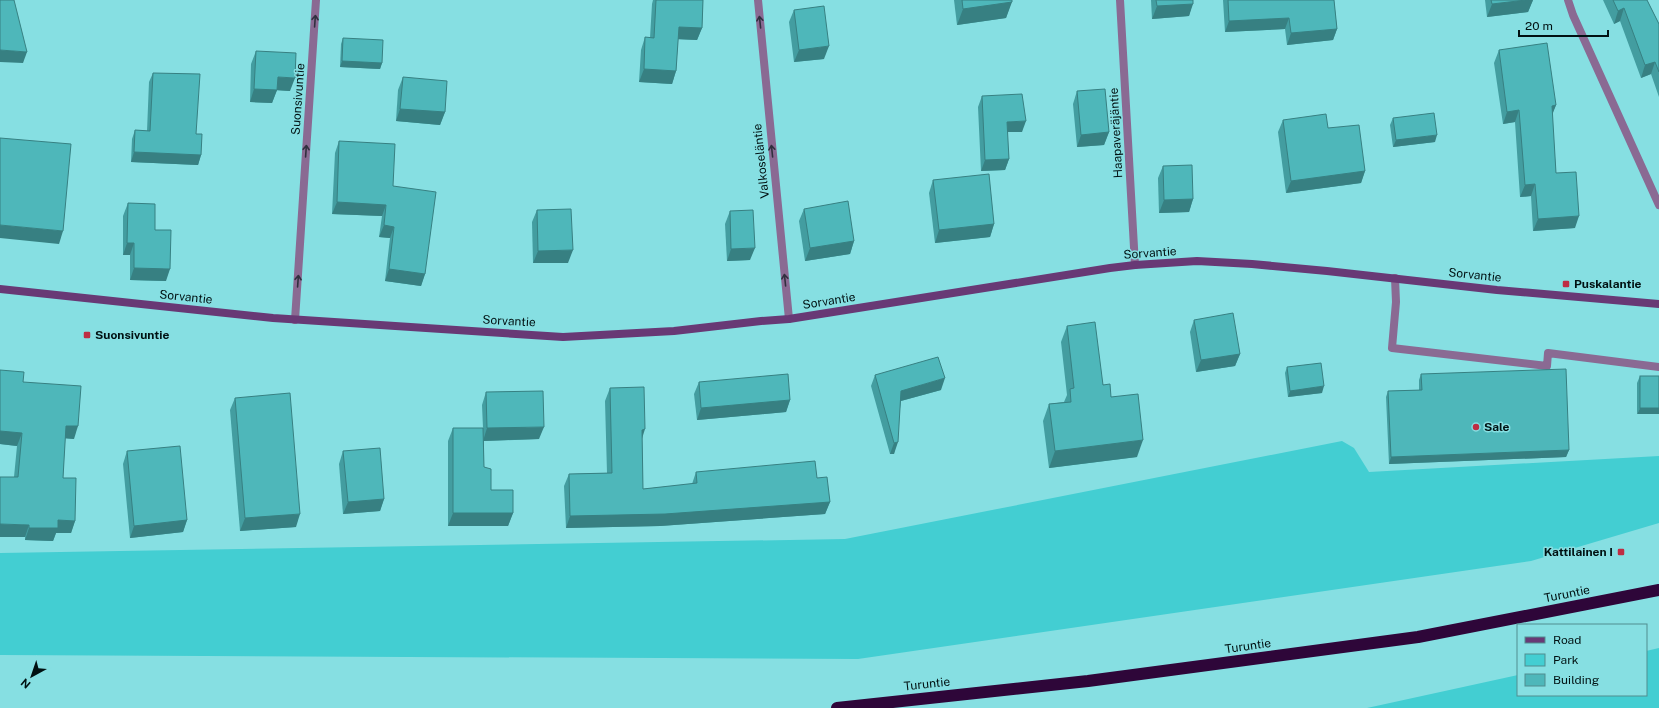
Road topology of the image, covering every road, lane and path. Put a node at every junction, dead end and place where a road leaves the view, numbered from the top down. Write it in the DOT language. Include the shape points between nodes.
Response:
graph roads {
  1 [pos="316,0"];
  2 [pos="758,0"];
  3 [pos="1120,0"];
  4 [pos="1568,0"];
  5 [pos="1659,205"];
  6 [pos="1135,265"];
  7 [pos="1395,278"];
  8 [pos="0,289"];
  9 [pos="1659,304"];
  10 [pos="789,319"];
  11 [pos="295,320"];
  12 [pos="1659,367"];
  13 [pos="1659,590"];
  14 [pos="837,708"];
  11 -- 1 [label="street, Suonsivuntie, one-way"];
  10 -- 2 [label="street, Valkoseläntie, one-way"];
  3 -- 6 [label="street, Haapaveräjäntie"];
  4 -- 5 [label="street"];
  6 -- 7 [label="main road, Sorvantie" via="1197,261"];
  6 -- 10 [label="main road, Sorvantie"];
  7 -- 9 [label="main road, Sorvantie"];
  7 -- 12 [label="street" via="1396,302 1392,348 1547,366 1548,353"];
  8 -- 11 [label="main road, Sorvantie"];
  10 -- 11 [label="main road, Sorvantie" via="674,331 563,336"];
  13 -- 14 [label="highway, Turuntie" via="1418,637 1088,682"];
}
